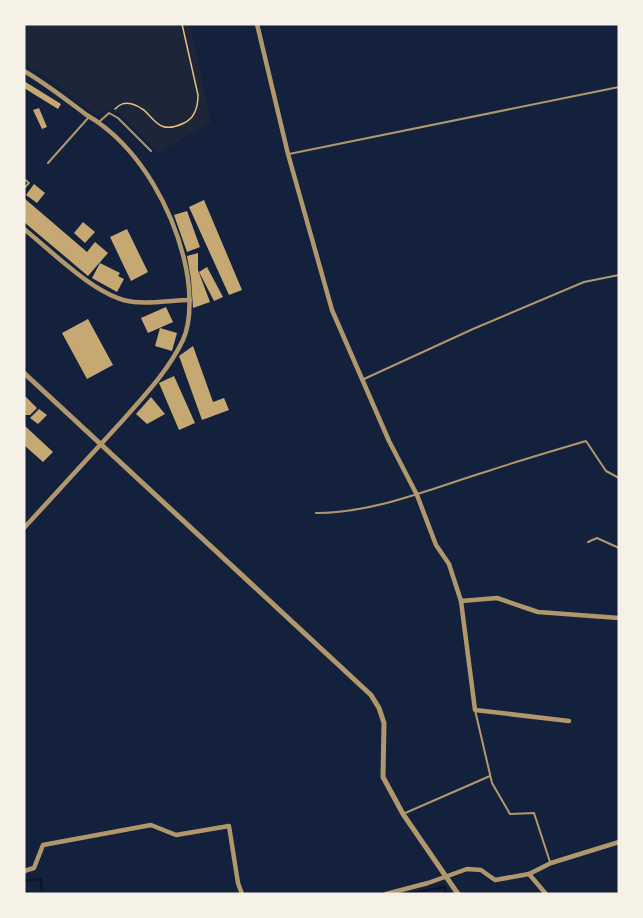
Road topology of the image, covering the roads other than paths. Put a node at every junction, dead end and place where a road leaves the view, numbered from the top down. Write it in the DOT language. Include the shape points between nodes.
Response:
graph roads {
  1 [pos="257,24"];
  2 [pos="24,71"];
  3 [pos="619,87"];
  4 [pos="89,117"];
  5 [pos="99,122"];
  6 [pos="151,151"];
  7 [pos="288,154"];
  8 [pos="48,163"];
  9 [pos="24,179"];
  10 [pos="24,188"];
  11 [pos="24,229"];
  12 [pos="619,275"];
  13 [pos="190,300"];
  14 [pos="24,373"];
  15 [pos="363,379"];
  16 [pos="102,443"];
  17 [pos="619,478"];
  18 [pos="417,495"];
  19 [pos="316,513"];
  20 [pos="24,517"];
  21 [pos="29,522"];
  22 [pos="24,528"];
  23 [pos="588,542"];
  24 [pos="619,548"];
  25 [pos="461,601"];
  26 [pos="619,618"];
  27 [pos="475,710"];
  28 [pos="569,721"];
  29 [pos="490,776"];
  30 [pos="403,814"];
  31 [pos="619,842"];
  32 [pos="551,863"];
  33 [pos="24,871"];
  34 [pos="529,874"];
  35 [pos="445,876"];
  36 [pos="242,894"];
  37 [pos="386,894"];
  38 [pos="458,894"];
  39 [pos="546,894"];
  1 -- 7 [label="street"];
  2 -- 4 [label="street"];
  3 -- 7 [label="lane"];
  4 -- 5 [label="street"];
  4 -- 8 [label="lane"];
  5 -- 6 [label="lane" via="110,113"];
  5 -- 13 [label="street" via="148,175 167,209 187,269"];
  7 -- 15 [label="street" via="332,310"];
  9 -- 10 [label="lane" via="28,183"];
  11 -- 13 [label="street" via="112,297 134,302"];
  12 -- 15 [label="lane" via="584,282"];
  13 -- 16 [label="street" via="184,338 165,372"];
  14 -- 16 [label="street"];
  15 -- 18 [label="street"];
  16 -- 21 [label="street"];
  16 -- 30 [label="street" via="370,694 384,723 383,777"];
  17 -- 18 [label="lane" via="606,471 586,441"];
  18 -- 19 [label="lane" via="340,513"];
  18 -- 25 [label="street" via="432,537 449,564"];
  20 -- 21 [label="street"];
  21 -- 22 [label="street"];
  23 -- 24 [label="lane" via="597,538"];
  25 -- 26 [label="street" via="497,598 538,612"];
  25 -- 27 [label="street"];
  27 -- 28 [label="street"];
  27 -- 29 [label="lane"];
  29 -- 30 [label="lane"];
  29 -- 32 [label="lane" via="510,814 534,813"];
  30 -- 35 [label="street"];
  31 -- 32 [label="street"];
  32 -- 34 [label="street"];
  33 -- 36 [label="street" via="34,867 43,845 151,825 176,835 229,826"];
  34 -- 35 [label="street" via="495,879 481,870 467,868"];
  34 -- 39 [label="street"];
  35 -- 37 [label="street"];
  35 -- 38 [label="street"];
}
